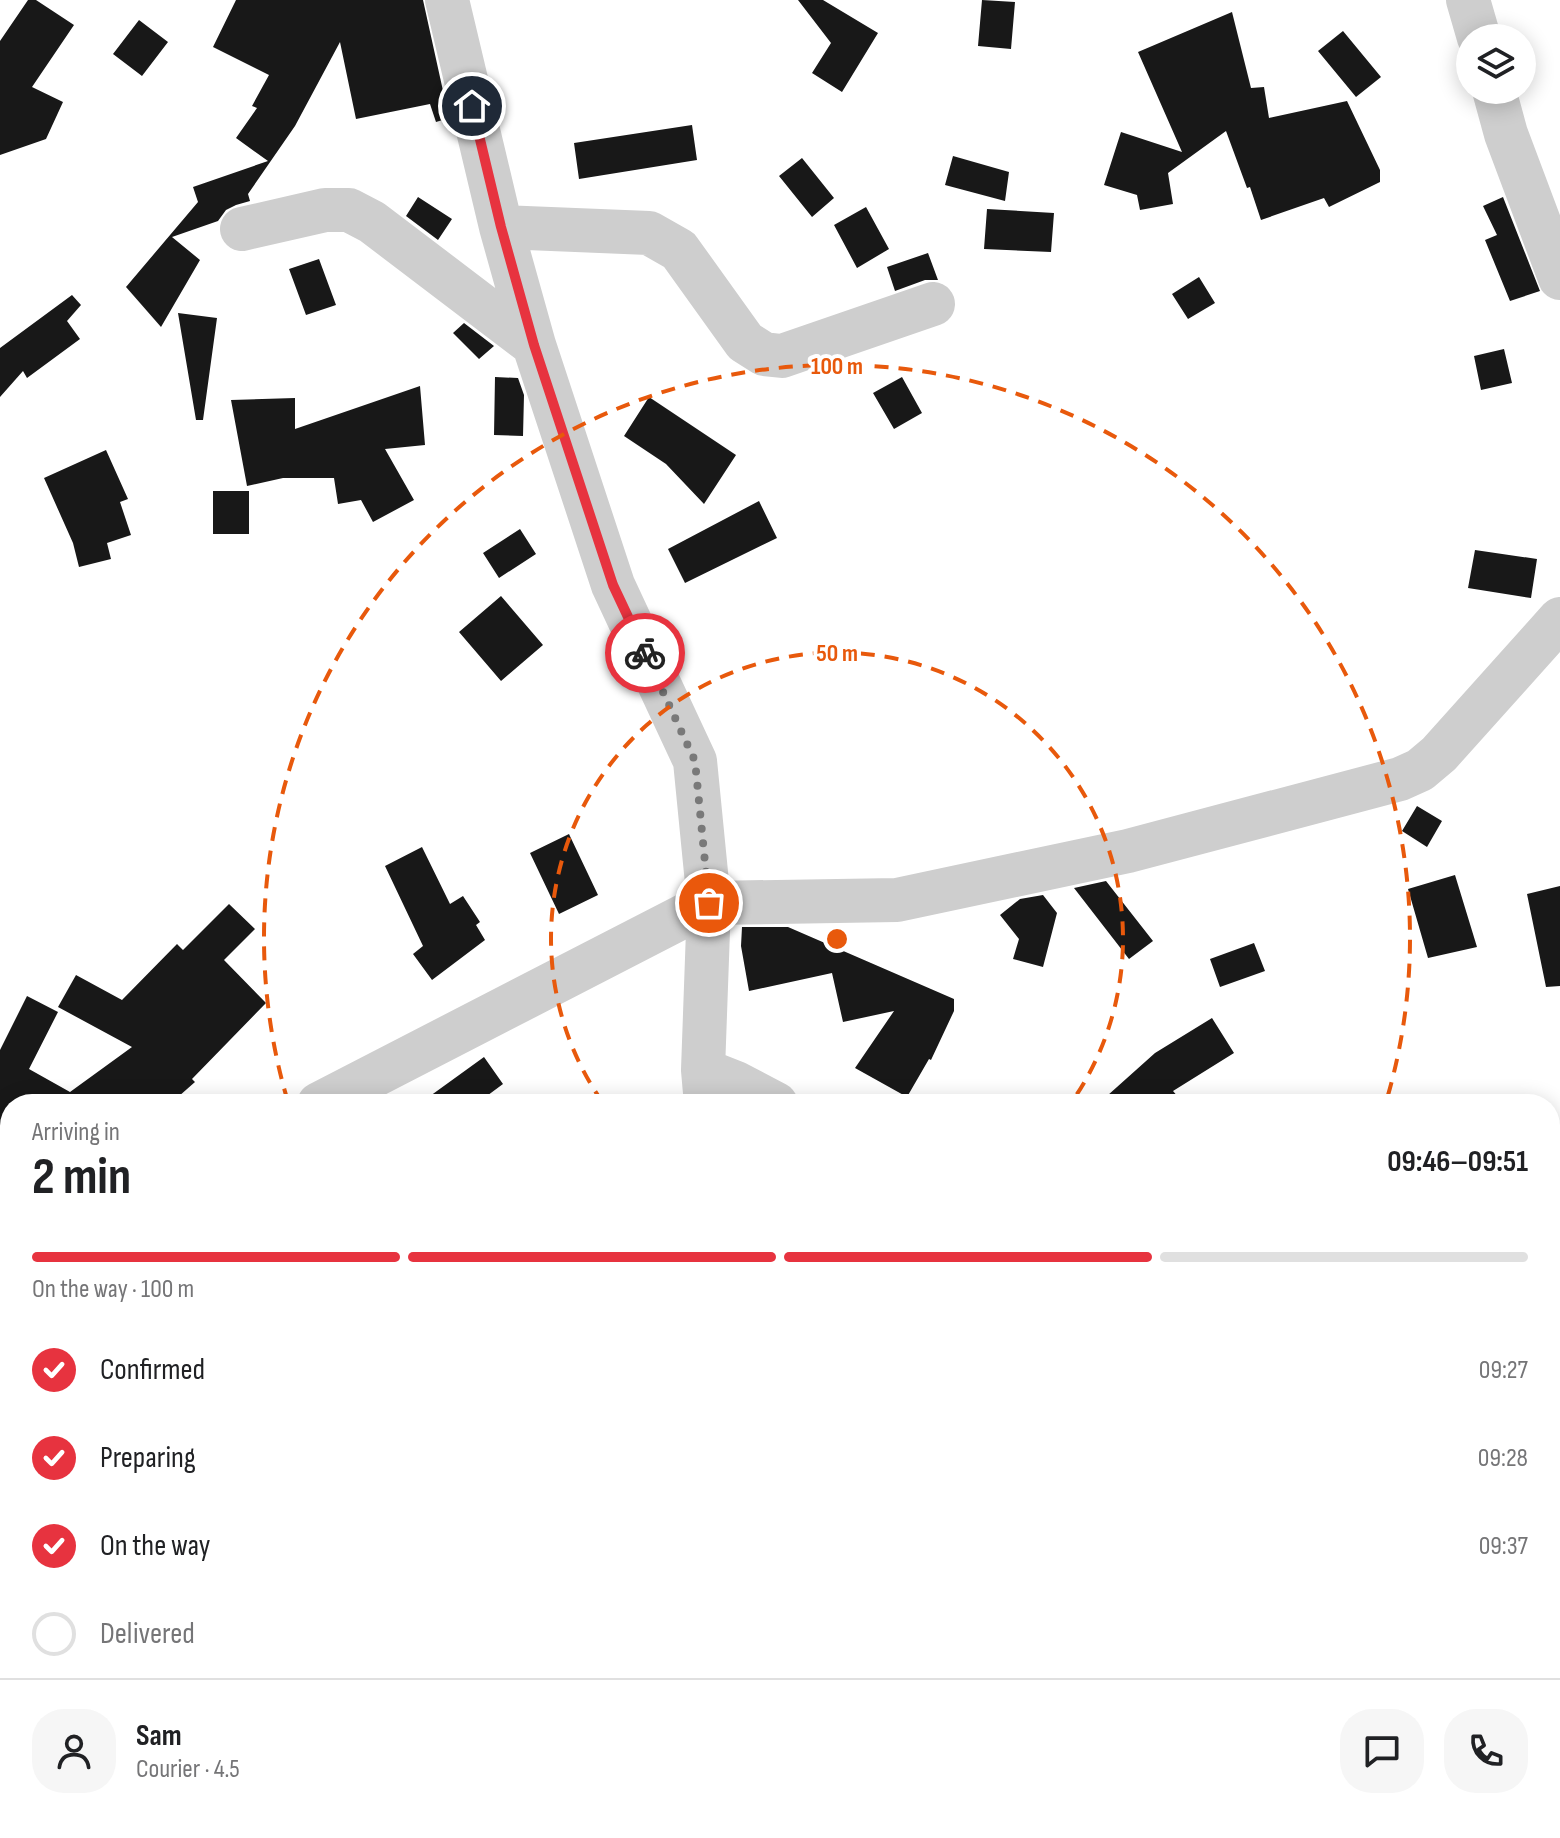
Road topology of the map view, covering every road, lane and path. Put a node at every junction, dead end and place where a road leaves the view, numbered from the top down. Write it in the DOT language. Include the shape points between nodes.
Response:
graph roads {
  1 [pos="447,0"];
  2 [pos="1468,0"];
  3 [pos="1475,24"];
  4 [pos="1498,104"];
  5 [pos="501,227"];
  6 [pos="242,229"];
  7 [pos="1560,278"];
  8 [pos="933,304"];
  9 [pos="534,345"];
  10 [pos="1560,619"];
  11 [pos="709,903"];
  12 [pos="705,1087"];
  13 [pos="338,1094"];
  14 [pos="757,1094"];
  1 -- 5 [label="street"];
  2 -- 3 [label="street"];
  4 -- 7 [label="street"];
  5 -- 8 [label="street" via="649,233 679,250 745,342 764,354 782,356"];
  5 -- 9 [label="street"];
  6 -- 9 [label="street" via="325,210 349,210"];
  9 -- 11 [label="street" via="613,585 695,761"];
  10 -- 11 [label="street" via="1439,754 1400,779 1128,851 897,900"];
  11 -- 12 [label="street"];
  11 -- 13 [label="street"];
  12 -- 14 [label="street" via="736,1083"];
}
